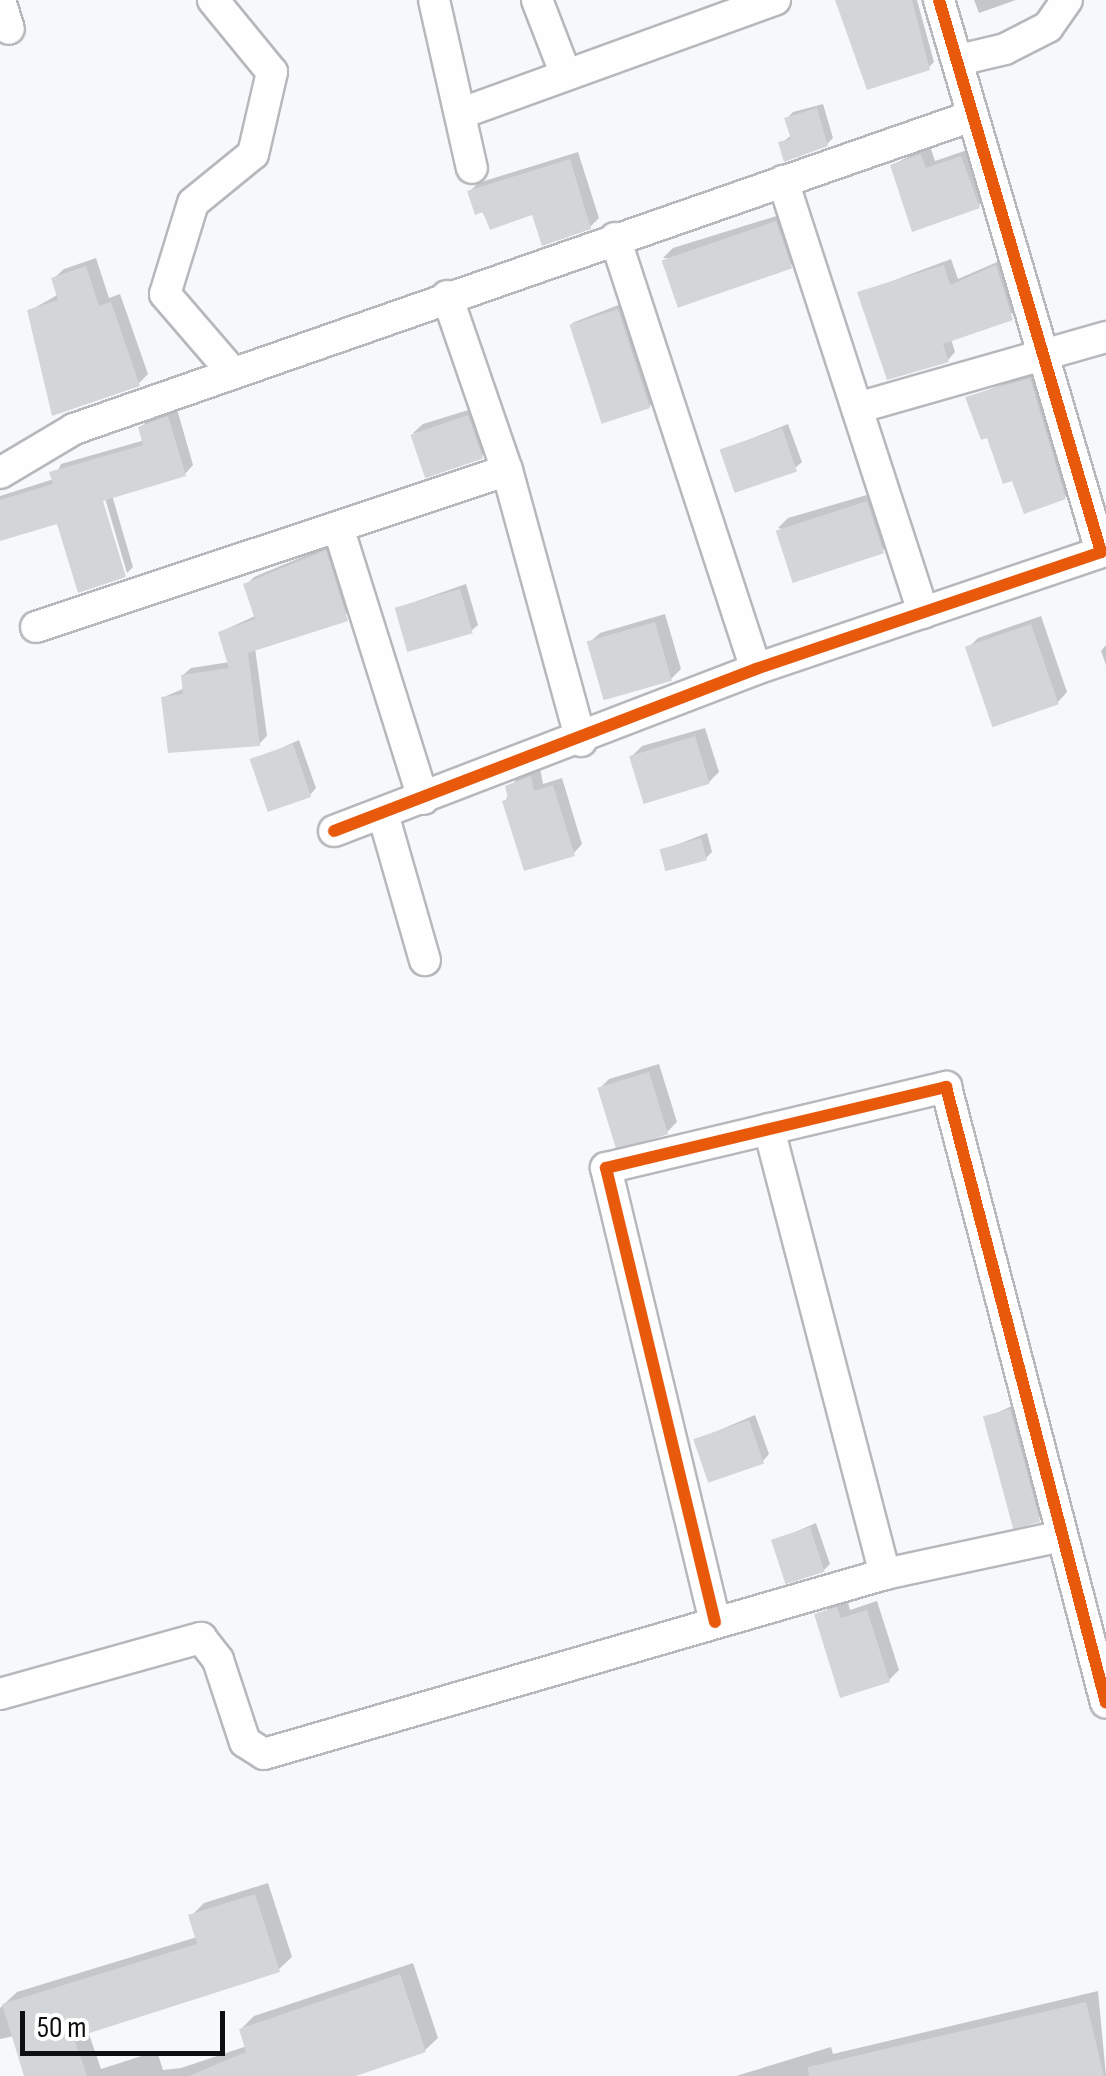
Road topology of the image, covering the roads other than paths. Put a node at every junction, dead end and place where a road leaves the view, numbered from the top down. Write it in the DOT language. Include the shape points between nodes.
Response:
graph roads {
  1 [pos="213,0"];
  2 [pos="434,0"];
  3 [pos="537,0"];
  4 [pos="775,0"];
  5 [pos="940,0"];
  6 [pos="1066,0"];
  7 [pos="725,8"];
  8 [pos="959,60"];
  9 [pos="566,75"];
  10 [pos="462,113"];
  11 [pos="972,116"];
  12 [pos="472,168"];
  13 [pos="783,181"];
  14 [pos="615,238"];
  15 [pos="447,296"];
  16 [pos="1106,336"];
  17 [pos="1038,352"];
  18 [pos="232,372"];
  19 [pos="857,408"];
  20 [pos="507,470"];
  21 [pos="0,473"];
  22 [pos="338,527"];
  23 [pos="923,613"];
  24 [pos="36,627"];
  25 [pos="756,668"];
  26 [pos="581,741"];
  27 [pos="423,799"];
  28 [pos="383,814"];
  29 [pos="334,832"];
  30 [pos="425,960"];
  31 [pos="769,1129"];
  32 [pos="1062,1536"];
  33 [pos="886,1574"];
  34 [pos="715,1622"];
  35 [pos="0,1694"];
  36 [pos="1106,1702"];
  1 -- 18 [label="street" via="272,72 253,154 193,203 164,294"];
  2 -- 10 [label="street"];
  3 -- 9 [label="street"];
  4 -- 7 [label="street"];
  5 -- 8 [label="street"];
  6 -- 8 [label="street" via="1048,27 1005,49"];
  7 -- 9 [label="street"];
  8 -- 11 [label="street"];
  9 -- 10 [label="street"];
  10 -- 12 [label="street"];
  11 -- 13 [label="street"];
  11 -- 17 [label="street"];
  13 -- 14 [label="street"];
  13 -- 19 [label="street"];
  14 -- 15 [label="street"];
  14 -- 25 [label="street"];
  15 -- 18 [label="street"];
  15 -- 20 [label="street"];
  16 -- 17 [label="street"];
  17 -- 19 [label="street"];
  17 -- 23 [label="street" via="1101,552"];
  18 -- 21 [label="street" via="74,429"];
  19 -- 23 [label="street"];
  20 -- 22 [label="street"];
  20 -- 26 [label="street"];
  22 -- 24 [label="street"];
  22 -- 27 [label="street"];
  23 -- 25 [label="street"];
  25 -- 26 [label="street"];
  26 -- 27 [label="street"];
  27 -- 28 [label="street"];
  28 -- 29 [label="street"];
  28 -- 30 [label="street"];
  31 -- 32 [label="street" via="946,1087"];
  31 -- 33 [label="street"];
  31 -- 34 [label="street" via="606,1168"];
  32 -- 33 [label="street"];
  32 -- 36 [label="street"];
  33 -- 34 [label="street"];
  34 -- 35 [label="street" via="264,1754 245,1742 218,1660 201,1638"];
}
